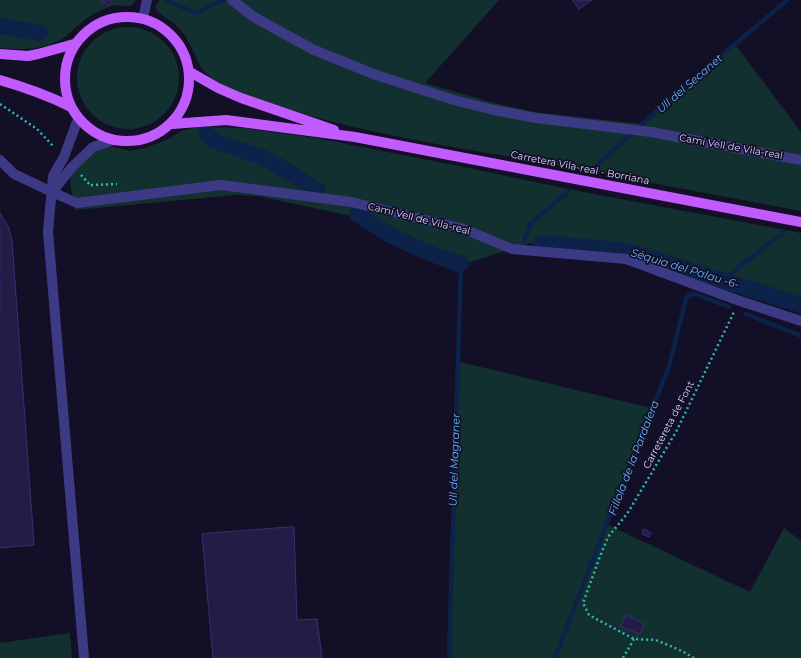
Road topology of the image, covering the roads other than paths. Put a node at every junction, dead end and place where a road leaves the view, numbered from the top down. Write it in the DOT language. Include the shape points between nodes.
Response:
graph roads {
  1 [pos="148,0"];
  2 [pos="233,1"];
  3 [pos="143,18"];
  4 [pos="74,44"];
  5 [pos="0,54"];
  6 [pos="190,72"];
  7 [pos="0,80"];
  8 [pos="69,106"];
  9 [pos="78,119"];
  10 [pos="172,124"];
  11 [pos="355,137"];
  12 [pos="114,140"];
  13 [pos="0,160"];
  14 [pos="801,160"];
  15 [pos="52,192"];
  16 [pos="801,222"];
  17 [pos="801,321"];
  18 [pos="84,658"];
  1 -- 3 [label="street"];
  2 -- 14 [label="street, Camí Vell de Vila-real" via="254,17 314,50 383,77 454,100 536,118 642,131"];
  3 -- 4 [label="main road" via="105,20"];
  3 -- 6 [label="main road" via="163,27 175,38"];
  4 -- 5 [label="main road" via="28,56"];
  4 -- 8 [label="main road" via="64,74"];
  6 -- 10 [label="main road" via="184,104"];
  6 -- 11 [label="main road, Carretera Vila-real - Borriana" via="241,98"];
  7 -- 8 [label="main road" via="28,88"];
  8 -- 9 [label="main road"];
  9 -- 12 [label="main road" via="93,133"];
  9 -- 15 [label="street" via="64,157 53,176"];
  10 -- 11 [label="main road, Carretera Vila-real - Borriana" via="226,120"];
  10 -- 12 [label="main road" via="142,139"];
  11 -- 16 [label="main road, Carretera Vila-real - Borriana"];
  12 -- 15 [label="street" via="93,147"];
  13 -- 15 [label="street, Camí Vell de Vila-real" via="14,174"];
  15 -- 17 [label="street, Camí Vell de Vila-real" via="77,203 221,185 351,202 464,229 512,249 626,259"];
  15 -- 18 [label="street" via="48,232"];
}
